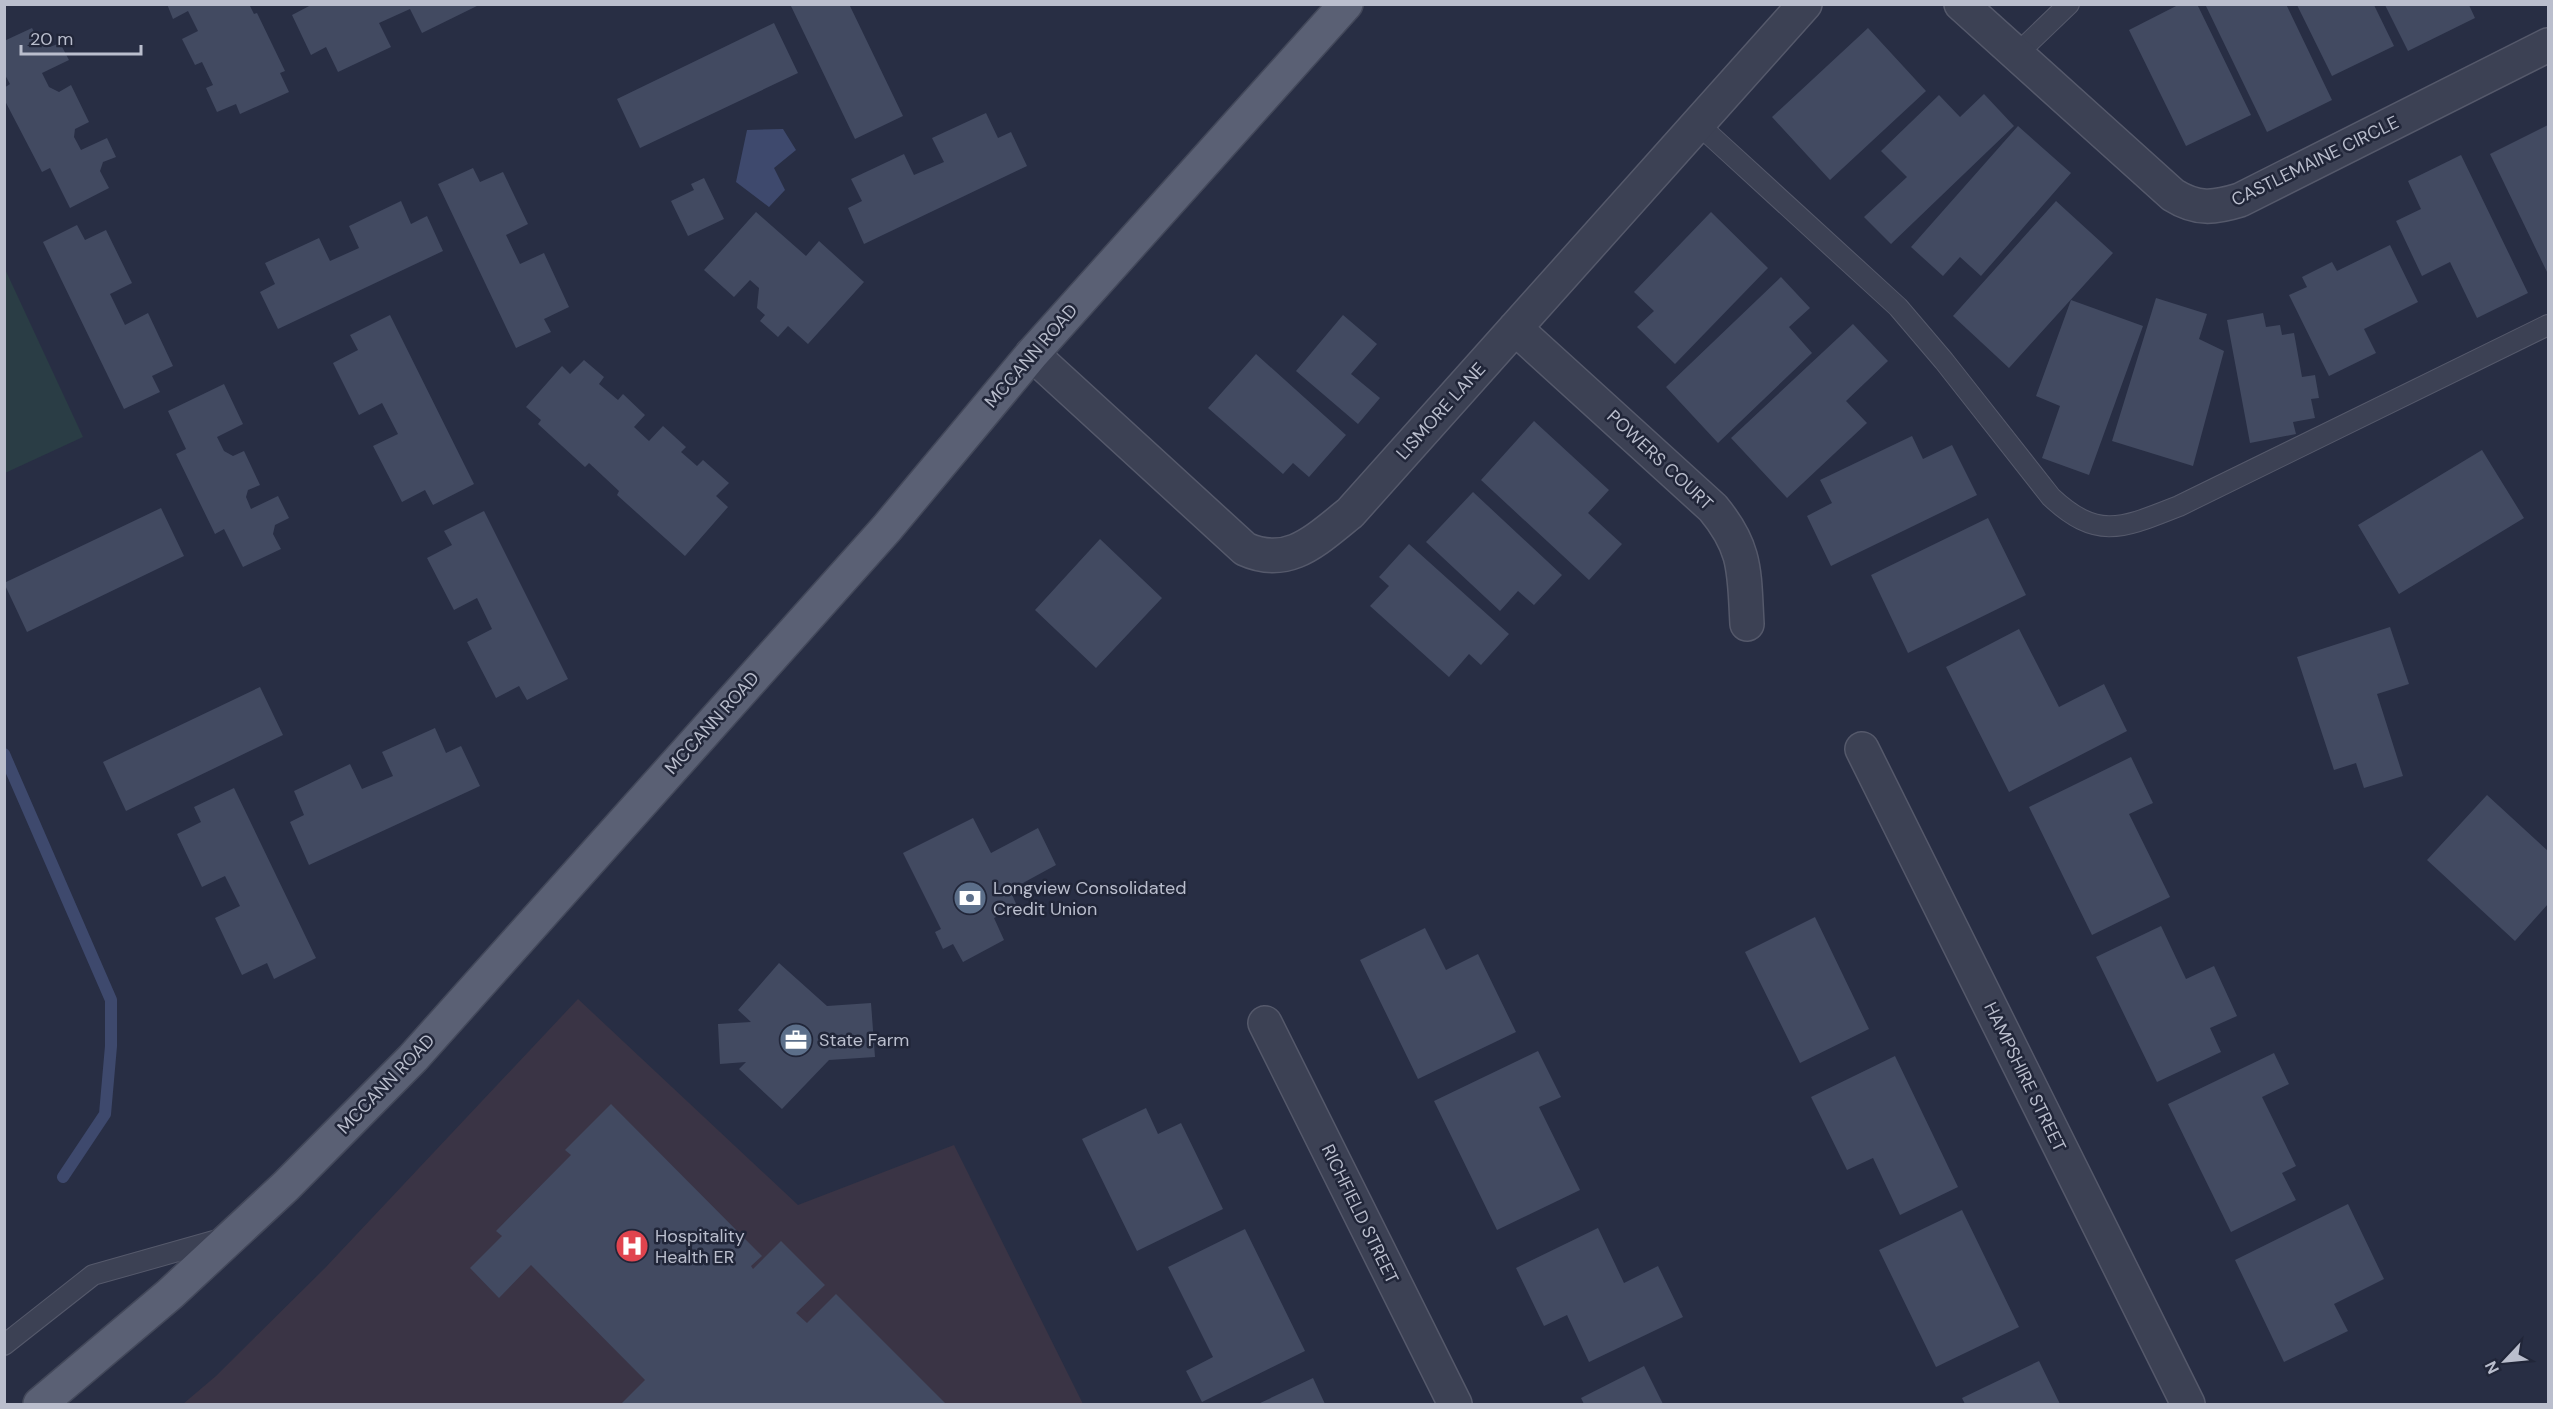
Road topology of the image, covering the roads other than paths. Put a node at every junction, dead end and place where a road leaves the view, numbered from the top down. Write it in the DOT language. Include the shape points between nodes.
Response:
graph roads {
  1 [pos="1346,4"];
  2 [pos="1805,4"];
  3 [pos="1960,4"];
  4 [pos="2069,4"];
  5 [pos="2548,47"];
  6 [pos="2016,55"];
  7 [pos="1698,124"];
  8 [pos="2548,325"];
  9 [pos="1515,328"];
  10 [pos="1032,354"];
  11 [pos="1747,624"];
  12 [pos="1862,749"];
  13 [pos="1265,1023"];
  14 [pos="233,1235"];
  15 [pos="4,1345"];
  16 [pos="40,1404"];
  17 [pos="1455,1404"];
  18 [pos="2188,1404"];
  1 -- 10 [label="main road, MCCANN ROAD"];
  2 -- 7 [label="street, LISMORE LANE"];
  3 -- 6 [label="street, CASTLEMAINE CIRCLE"];
  4 -- 6 [label="lane"];
  5 -- 6 [label="street, CASTLEMAINE CIRCLE" via="2219,207 2190,205 2173,195"];
  7 -- 8 [label="lane" via="1880,288 1924,337 2051,497 2089,524 2117,526 2179,506"];
  7 -- 9 [label="street, LISMORE LANE"];
  9 -- 10 [label="street, LISMORE LANE" via="1350,513 1311,543 1274,557 1245,549"];
  9 -- 11 [label="street, POWERS COURT" via="1724,521 1743,561"];
  10 -- 14 [label="main road, MCCANN ROAD" via="887,528 413,1058"];
  12 -- 18 [label="street, HAMPSHIRE STREET"];
  13 -- 17 [label="street, RICHFIELD STREET"];
  14 -- 15 [label="lane" via="93,1275"];
  14 -- 16 [label="main road, MCCANN ROAD"];
}
